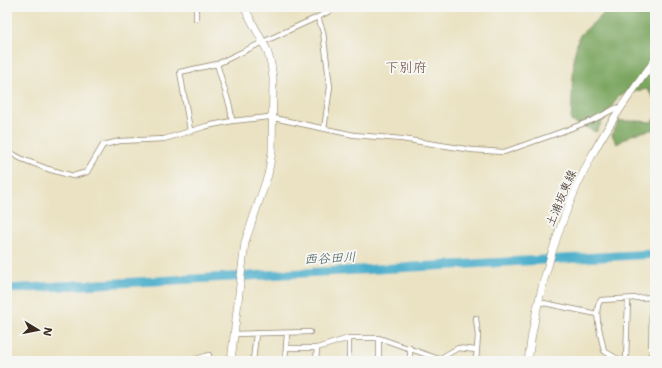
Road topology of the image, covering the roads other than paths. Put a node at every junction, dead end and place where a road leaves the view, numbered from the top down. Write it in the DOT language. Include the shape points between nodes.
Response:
graph roads {
  1 [pos="196,7"];
  2 [pos="244,7"];
  3 [pos="337,7"];
  4 [pos="318,17"];
  5 [pos="196,19"];
  6 [pos="262,42"];
  7 [pos="655,60"];
  8 [pos="217,64"];
  9 [pos="621,107"];
  10 [pos="272,118"];
  11 [pos="232,121"];
  12 [pos="324,129"];
  13 [pos="190,130"];
  14 [pos="7,151"];
  15 [pos="654,297"];
  16 [pos="628,299"];
  17 [pos="539,302"];
  18 [pos="597,314"];
  19 [pos="476,318"];
  20 [pos="310,332"];
  21 [pos="287,333"];
  22 [pos="234,334"];
  23 [pos="256,334"];
  24 [pos="349,338"];
  25 [pos="379,338"];
  26 [pos="286,348"];
  27 [pos="317,348"];
  28 [pos="410,348"];
  29 [pos="476,350"];
  30 [pos="439,360"];
  31 [pos="190,361"];
  32 [pos="208,361"];
  33 [pos="231,361"];
  34 [pos="253,361"];
  35 [pos="285,361"];
  36 [pos="316,361"];
  37 [pos="349,361"];
  38 [pos="379,361"];
  39 [pos="410,361"];
  40 [pos="476,361"];
  41 [pos="528,361"];
  42 [pos="621,361"];
  43 [pos="626,361"];
  44 [pos="651,361"];
  1 -- 5 [label="street"];
  2 -- 6 [label="street"];
  3 -- 4 [label="street"];
  4 -- 6 [label="street"];
  4 -- 12 [label="street" via="323,32 330,87"];
  6 -- 8 [label="street"];
  6 -- 10 [label="street" via="270,57 273,71"];
  7 -- 9 [label="street, 土浦坂東線"];
  8 -- 11 [label="street"];
  8 -- 13 [label="street" via="180,72"];
  9 -- 12 [label="street" via="593,120 504,152 354,135"];
  9 -- 17 [label="street, 土浦坂東線" via="590,160 569,205 552,251"];
  10 -- 11 [label="street"];
  10 -- 12 [label="street"];
  10 -- 22 [label="street" via="271,163 246,236"];
  11 -- 13 [label="street"];
  13 -- 14 [label="street" via="174,137 120,141 103,145 87,172 73,176 29,162"];
  15 -- 16 [label="street"];
  15 -- 44 [label="street"];
  16 -- 18 [label="street" via="601,300"];
  16 -- 43 [label="street"];
  17 -- 18 [label="street"];
  17 -- 41 [label="street, 土浦坂東線"];
  18 -- 42 [label="street" via="604,351"];
  19 -- 29 [label="street"];
  20 -- 21 [label="street"];
  21 -- 23 [label="street"];
  21 -- 26 [label="street"];
  22 -- 23 [label="street"];
  22 -- 33 [label="street"];
  23 -- 34 [label="street"];
  24 -- 25 [label="street"];
  24 -- 27 [label="street"];
  24 -- 37 [label="street"];
  25 -- 28 [label="street"];
  25 -- 38 [label="street"];
  26 -- 27 [label="street"];
  26 -- 35 [label="street"];
  27 -- 36 [label="street"];
  28 -- 30 [label="street"];
  28 -- 39 [label="street"];
  29 -- 30 [label="street" via="458,348"];
  29 -- 40 [label="street"];
  31 -- 32 [label="street" via="209,355"];
}
